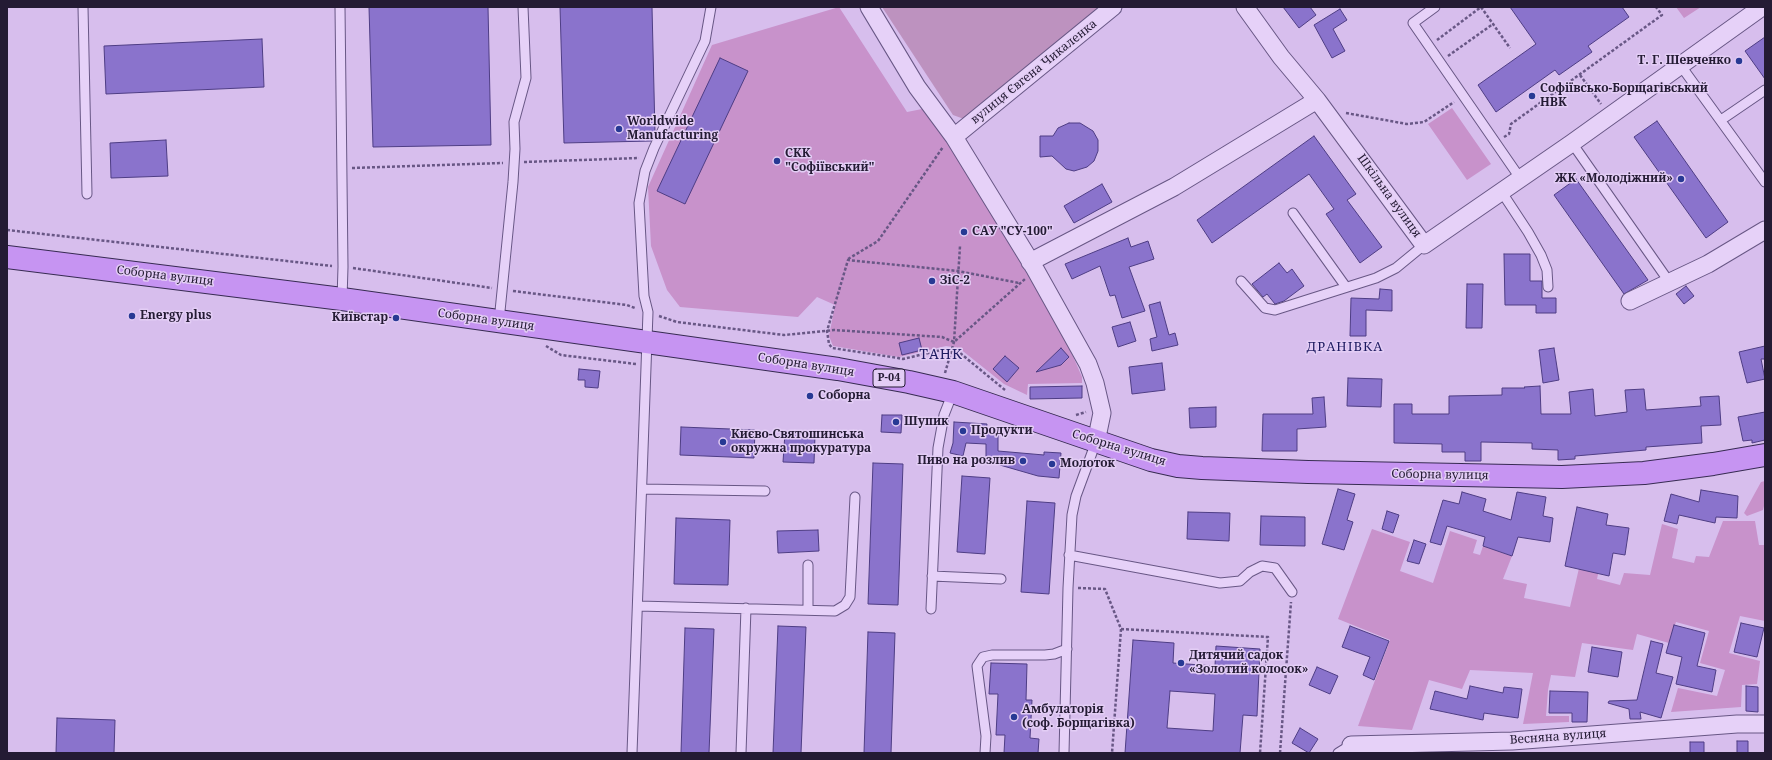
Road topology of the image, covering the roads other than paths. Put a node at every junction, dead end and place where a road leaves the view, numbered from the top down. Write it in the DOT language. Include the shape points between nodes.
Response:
graph roads {
  1 [pos="83,7"];
  2 [pos="340,7"];
  3 [pos="523,7"];
  4 [pos="711,7"];
  5 [pos="869,7"];
  6 [pos="1113,7"];
  7 [pos="1245,7"];
  8 [pos="1436,7"];
  9 [pos="1762,7"];
  10 [pos="1681,66"];
  11 [pos="1765,90"];
  12 [pos="1317,100"];
  13 [pos="1721,120"];
  14 [pos="954,137"];
  15 [pos="1572,143"];
  16 [pos="1520,178"];
  17 [pos="1765,182"];
  18 [pos="1501,191"];
  19 [pos="87,194"];
  20 [pos="1293,213"];
  21 [pos="1765,230"];
  22 [pos="1424,245"];
  23 [pos="7,257"];
  24 [pos="1033,265"];
  25 [pos="1240,281"];
  26 [pos="1670,283"];
  27 [pos="1346,287"];
  28 [pos="1548,287"];
  29 [pos="342,299"];
  30 [pos="1630,301"];
  31 [pos="499,321"];
  32 [pos="648,342"];
  33 [pos="947,391"];
  34 [pos="1096,442"];
  35 [pos="1765,455"];
  36 [pos="642,489"];
  37 [pos="765,491"];
  38 [pos="855,497"];
  39 [pos="1069,555"];
  40 [pos="808,565"];
  41 [pos="932,576"];
  42 [pos="1001,579"];
  43 [pos="1292,592"];
  44 [pos="638,606"];
  45 [pos="746,608"];
  46 [pos="931,609"];
  47 [pos="808,610"];
  48 [pos="1067,649"];
  49 [pos="1765,724"];
  50 [pos="1345,749"];
  51 [pos="632,753"];
  52 [pos="741,753"];
  53 [pos="985,753"];
  54 [pos="1064,753"];
  1 -- 19 [label="lane"];
  2 -- 29 [label="lane"];
  3 -- 31 [label="lane" via="526,78 514,122 514,162"];
  4 -- 32 [label="lane" via="705,41 643,178 639,203"];
  5 -- 14 [label="street" via="916,87"];
  6 -- 14 [label="street, вулиця Євгена Чикаленка"];
  7 -- 12 [label="street, Шкільна вулиця" via="1281,57"];
  8 -- 16 [label="lane" via="1413,23"];
  9 -- 10 [label="street, Шкільна вулиця"];
  10 -- 13 [label="lane"];
  10 -- 15 [label="street, Шкільна вулиця"];
  11 -- 13 [label="lane"];
  12 -- 22 [label="street, Шкільна вулиця"];
  12 -- 24 [label="street" via="1174,187"];
  13 -- 17 [label="lane"];
  14 -- 24 [label="street"];
  15 -- 16 [label="street, Шкільна вулиця"];
  15 -- 26 [label="lane"];
  16 -- 18 [label="street, Шкільна вулиця"];
  18 -- 22 [label="street, Шкільна вулиця"];
  18 -- 28 [label="lane" via="1541,256"];
  20 -- 27 [label="lane"];
  21 -- 26 [label="street"];
  22 -- 27 [label="lane" via="1396,268 1376,278"];
  23 -- 29 [label="main road, Соборна вулиця / Р-04"];
  24 -- 34 [label="street" via="1088,364 1095,383 1102,413"];
  25 -- 27 [label="lane" via="1265,308 1275,310"];
  26 -- 30 [label="street"];
  29 -- 31 [label="main road, Соборна вулиця / Р-04"];
  31 -- 32 [label="main road, Соборна вулиця / Р-04"];
  32 -- 33 [label="main road, Соборна вулиця / Р-04" via="838,369"];
  32 -- 36 [label="lane"];
  33 -- 34 [label="main road, Соборна вулиця / Р-04"];
  33 -- 41 [label="lane" via="938,448"];
  34 -- 35 [label="main road, Соборна вулиця / Р-04" via="1178,466 1477,476 1562,477 1644,473"];
  34 -- 39 [label="lane" via="1076,496"];
  36 -- 37 [label="lane"];
  36 -- 44 [label="lane"];
  38 -- 47 [label="lane" via="850,596 845,605 835,611"];
  39 -- 43 [label="lane" via="1220,583 1240,581 1262,566 1275,568"];
  39 -- 48 [label="lane"];
  40 -- 47 [label="lane"];
  41 -- 42 [label="lane"];
  41 -- 46 [label="lane"];
  44 -- 45 [label="lane"];
  44 -- 51 [label="lane"];
  45 -- 47 [label="lane"];
  45 -- 52 [label="lane"];
  48 -- 53 [label="lane" via="1045,655 983,657 976,666 986,736"];
  48 -- 54 [label="lane"];
  49 -- 50 [label="street, Весняна вулиця"];
}
